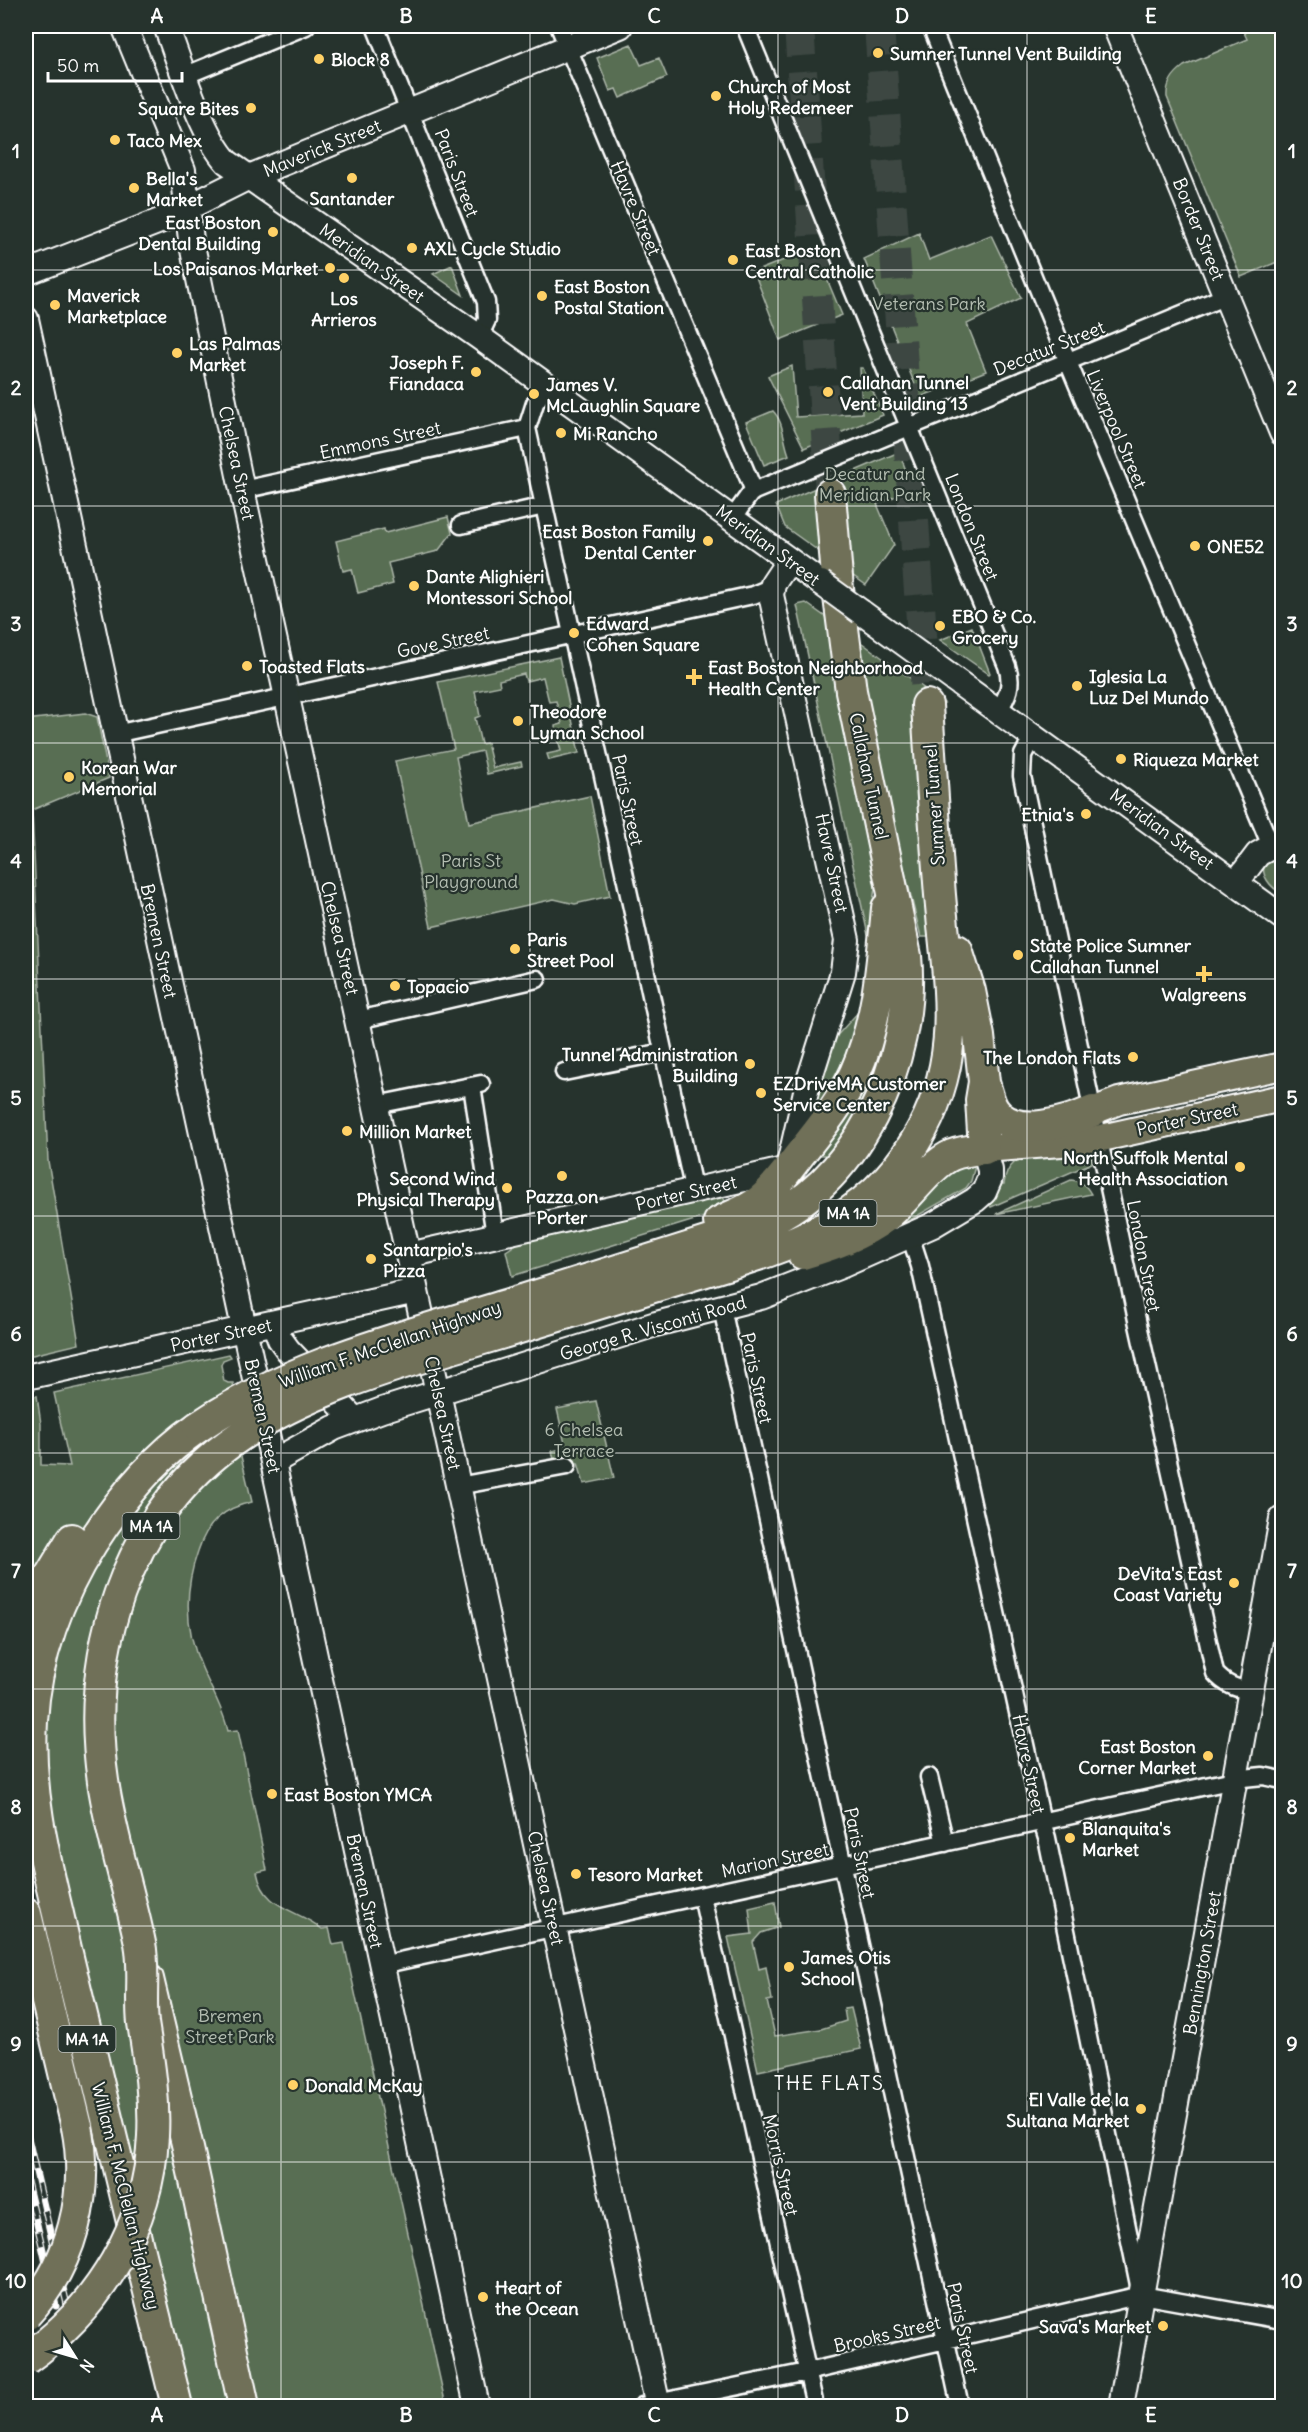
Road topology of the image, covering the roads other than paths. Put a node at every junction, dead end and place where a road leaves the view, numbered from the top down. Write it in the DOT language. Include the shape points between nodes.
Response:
graph roads {
  1 [pos="124,26"];
  2 [pos="166,26"];
  3 [pos="306,26"];
  4 [pos="375,26"];
  5 [pos="620,26"];
  6 [pos="745,26"];
  7 [pos="930,26"];
  8 [pos="1115,26"];
  9 [pos="564,36"];
  10 [pos="184,76"];
  11 [pos="411,111"];
  12 [pos="249,177"];
  13 [pos="187,208"];
  14 [pos="26,273"];
  15 [pos="1226,296"];
  16 [pos="26,319"];
  17 [pos="479,337"];
  18 [pos="1068,362"];
  19 [pos="547,386"];
  20 [pos="910,427"];
  21 [pos="526,428"];
  22 [pos="1282,433"];
  23 [pos="242,490"];
  24 [pos="754,491"];
  25 [pos="830,494"];
  26 [pos="544,506"];
  27 [pos="732,519"];
  28 [pos="461,525"];
  29 [pos="789,560"];
  30 [pos="774,580"];
  31 [pos="572,634"];
  32 [pos="287,696"];
  33 [pos="927,705"];
  34 [pos="998,711"];
  35 [pos="115,734"];
  36 [pos="1033,736"];
  37 [pos="1277,844"];
  38 [pos="891,878"];
  39 [pos="1236,883"];
  40 [pos="941,905"];
  41 [pos="1282,917"];
  42 [pos="537,979"];
  43 [pos="358,1020"];
  44 [pos="663,1052"];
  45 [pos="1282,1066"];
  46 [pos="564,1072"];
  47 [pos="984,1082"];
  48 [pos="1282,1098"];
  49 [pos="376,1105"];
  50 [pos="1097,1125"];
  51 [pos="984,1149"];
  52 [pos="788,1169"];
  53 [pos="694,1192"];
  54 [pos="495,1235"];
  55 [pos="910,1235"];
  56 [pos="408,1255"];
  57 [pos="663,1255"];
  58 [pos="642,1290"];
  59 [pos="416,1291"];
  60 [pos="722,1308"];
  61 [pos="523,1313"];
  62 [pos="274,1323"];
  63 [pos="244,1330"];
  64 [pos="33,1375"];
  65 [pos="439,1392"];
  66 [pos="355,1420"];
  67 [pos="198,1427"];
  68 [pos="273,1462"];
  69 [pos="567,1466"];
  70 [pos="458,1485"];
  71 [pos="1282,1519"];
  72 [pos="26,1636"];
  73 [pos="1251,1692"];
  74 [pos="929,1777"];
  75 [pos="1235,1780"];
  76 [pos="1282,1780"];
  77 [pos="1042,1822"];
  78 [pos="945,1843"];
  79 [pos="842,1865"];
  80 [pos="702,1896"];
  81 [pos="26,1914"];
  82 [pos="555,1928"];
  83 [pos="141,1947"];
  84 [pos="381,1965"];
  85 [pos="1141,2295"];
  86 [pos="26,2313"];
  87 [pos="1282,2320"];
  88 [pos="946,2340"];
  89 [pos="26,2359"];
  90 [pos="167,2366"];
  91 [pos="807,2372"];
  92 [pos="652,2405"];
  93 [pos="171,2406"];
  94 [pos="177,2406"];
  95 [pos="244,2406"];
  96 [pos="477,2406"];
  97 [pos="815,2406"];
  98 [pos="960,2406"];
  99 [pos="1121,2406"];
  1 -- 13 [label="main road, Chelsea Street" via="183,170"];
  2 -- 10 [label="main road, Meridian Street"];
  3 -- 10 [label="street"];
  4 -- 11 [label="street, Paris Street"];
  5 -- 9 [label="main road, Maverick Street"];
  6 -- 20 [label="street, London Street"];
  7 -- 18 [label="street, Liverpool Street"];
  8 -- 15 [label="main road, Border Street"];
  9 -- 11 [label="main road, Maverick Street"];
  9 -- 24 [label="street, Havre Street"];
  10 -- 12 [label="main road, Meridian Street" via="220,154"];
  11 -- 12 [label="main road, Maverick Street"];
  11 -- 17 [label="street, Paris Street" via="486,302 487,320"];
  12 -- 13 [label="main road, Maverick Street"];
  12 -- 17 [label="main road, Meridian Street"];
  13 -- 14 [label="main road, Maverick Street"];
  13 -- 23 [label="main road, Chelsea Street"];
  15 -- 18 [label="street, Decatur Street"];
  15 -- 22 [label="main road, Border Street"];
  16 -- 35 [label="main road, Bremen Street"];
  17 -- 19 [label="main road, Meridian Street"];
  18 -- 20 [label="street, Decatur Street"];
  18 -- 37 [label="street, Liverpool Street"];
  19 -- 21 [label="street" via="535,403"];
  19 -- 27 [label="main road, Meridian Street"];
  20 -- 24 [label="street, Decatur Street"];
  20 -- 34 [label="street, London Street" via="1009,671 1009,690"];
  21 -- 23 [label="street, Emmons Street"];
  21 -- 26 [label="street, Paris Street"];
  23 -- 32 [label="main road, Chelsea Street"];
  24 -- 27 [label="street, Decatur Street"];
  25 -- 38 [label="highway, Callahan Tunnel / MA 1A" via="851,692"];
  26 -- 28 [label="street"];
  26 -- 31 [label="street, Paris Street"];
  27 -- 29 [label="main road, Meridian Street"];
  29 -- 30 [label="main road"];
  29 -- 34 [label="main road, Meridian Street, bridge"];
  30 -- 31 [label="street, Gove Street" via="753,595"];
  30 -- 52 [label="main road, Havre Street" via="771,595 847,940 843,972 807,1087"];
  31 -- 32 [label="street, Gove Street"];
  31 -- 44 [label="street, Paris Street"];
  32 -- 35 [label="street, Gove Street"];
  32 -- 43 [label="main road, Chelsea Street"];
  33 -- 40 [label="highway, Sumner Tunnel / MA 1A"];
  34 -- 36 [label="main road, Meridian Street"];
  35 -- 63 [label="main road, Bremen Street"];
  36 -- 39 [label="main road, Meridian Street"];
  36 -- 50 [label="street, London Street" via="1023,755 1022,776"];
  37 -- 39 [label="main road" via="1255,858"];
  38 -- 52 [label="highway" via="878,991 858,1065 838,1104"];
  38 -- 57 [label="highway, William F. McClellan Highway / MA 1A" via="906,956 906,995 892,1067 861,1133 832,1172 790,1209 754,1227"];
  39 -- 41 [label="main road, Meridian Street"];
  40 -- 47 [label="highway" via="972,999"];
  40 -- 58 [label="highway, William F. McClellan Highway / MA 1A" via="950,1004 946,1068 929,1119 899,1167 858,1206 817,1231 772,1250"];
  42 -- 43 [label="street"];
  43 -- 49 [label="main road, Chelsea Street"];
  44 -- 46 [label="street"];
  44 -- 53 [label="street, Paris Street"];
  45 -- 50 [label="main road, Porter Street" via="1119,1101"];
  47 -- 50 [label="highway" via="995,1112 1005,1119 1025,1126"];
  47 -- 51 [label="highway"];
  48 -- 50 [label="main road, Porter Street"];
  49 -- 54 [label="street" via="477,1085"];
  49 -- 56 [label="main road, Chelsea Street"];
  50 -- 51 [label="main road, Porter Street"];
  50 -- 73 [label="street, London Street" via="1215,1673 1233,1688"];
  51 -- 55 [label="main road, George R. Visconti Road" via="990,1178 982,1194"];
  51 -- 58 [label="highway" via="947,1158 890,1214 848,1239 699,1285"];
  52 -- 53 [label="main road, Porter Street"];
  52 -- 57 [label="highway" via="759,1201"];
  53 -- 54 [label="main road, Porter Street"];
  54 -- 56 [label="main road, Porter Street"];
  55 -- 60 [label="main road, George R. Visconti Road" via="812,1278"];
  55 -- 77 [label="street, Havre Street"];
  56 -- 59 [label="main road, Chelsea Street"];
  57 -- 61 [label="highway, William F. McClellan Highway / MA 1A"];
  58 -- 61 [label="highway, William F. McClellan Highway / MA 1A"];
  59 -- 62 [label="main road, Porter Street"];
  59 -- 65 [label="main road, Chelsea Street"];
  60 -- 65 [label="main road, George R. Visconti Road" via="656,1324"];
  60 -- 79 [label="street, Paris Street"];
  61 -- 67 [label="highway, William F. McClellan Highway / MA 1A, bridge" via="305,1370"];
  61 -- 83 [label="highway, William F. McClellan Highway / MA 1A, bridge" via="343,1384 274,1416 201,1466 151,1527 125,1576 114,1609 102,1660 98,1704 105,1794"];
  62 -- 63 [label="main road, Porter Street"];
  62 -- 66 [label="main road" via="288,1350"];
  63 -- 64 [label="main road, Porter Street"];
  63 -- 68 [label="main road, Bremen Street"];
  65 -- 66 [label="main road, George R. Visconti Road"];
  65 -- 70 [label="main road, Chelsea Street"];
  66 -- 68 [label="main road, George R. Visconti Road"];
  67 -- 72 [label="highway" via="110,1487 100,1499 48,1579"];
  67 -- 90 [label="highway, William F. McClellan Highway / MA 1A" via="162,1456 134,1486 82,1559 53,1623 33,1708 32,1767 43,1848"];
  68 -- 84 [label="main road, Bremen Street"];
  69 -- 70 [label="street"];
  70 -- 82 [label="main road, Chelsea Street"];
  71 -- 73 [label="main road, Bennington Street"];
  73 -- 75 [label="main road, Bennington Street"];
  74 -- 78 [label="street"];
  75 -- 76 [label="street, Marion Street" via="1257,1776"];
  75 -- 77 [label="street, Marion Street"];
  75 -- 85 [label="main road, Bennington Street"];
  77 -- 78 [label="street, Marion Street"];
  77 -- 85 [label="street, Havre Street"];
  78 -- 79 [label="street, Marion Street"];
  79 -- 80 [label="street, Marion Street"];
  79 -- 88 [label="street, Paris Street"];
  80 -- 82 [label="street, Marion Street"];
  80 -- 91 [label="street, Morris Street"];
  81 -- 86 [label="highway, bridge" via="77,2127 81,2171 73,2228 63,2256"];
  82 -- 84 [label="street, Marion Street"];
  82 -- 92 [label="main road, Chelsea Street"];
  83 -- 89 [label="highway, bridge" via="143,2020 153,2100 151,2158 144,2198 128,2238 97,2290 58,2334"];
  83 -- 95 [label="highway, William F. McClellan Highway / MA 1A, bridge"];
  84 -- 96 [label="main road, Bremen Street"];
  85 -- 87 [label="street, Brooks Street"];
  85 -- 88 [label="street, Brooks Street"];
  85 -- 99 [label="main road, Bennington Street"];
  88 -- 91 [label="street, Brooks Street"];
  88 -- 98 [label="street, Paris Street"];
  90 -- 93 [label="highway"];
  90 -- 94 [label="highway, William F. McClellan Highway / MA 1A"];
  91 -- 92 [label="street, Brooks Street"];
  91 -- 97 [label="street, Morris Street"];
}
